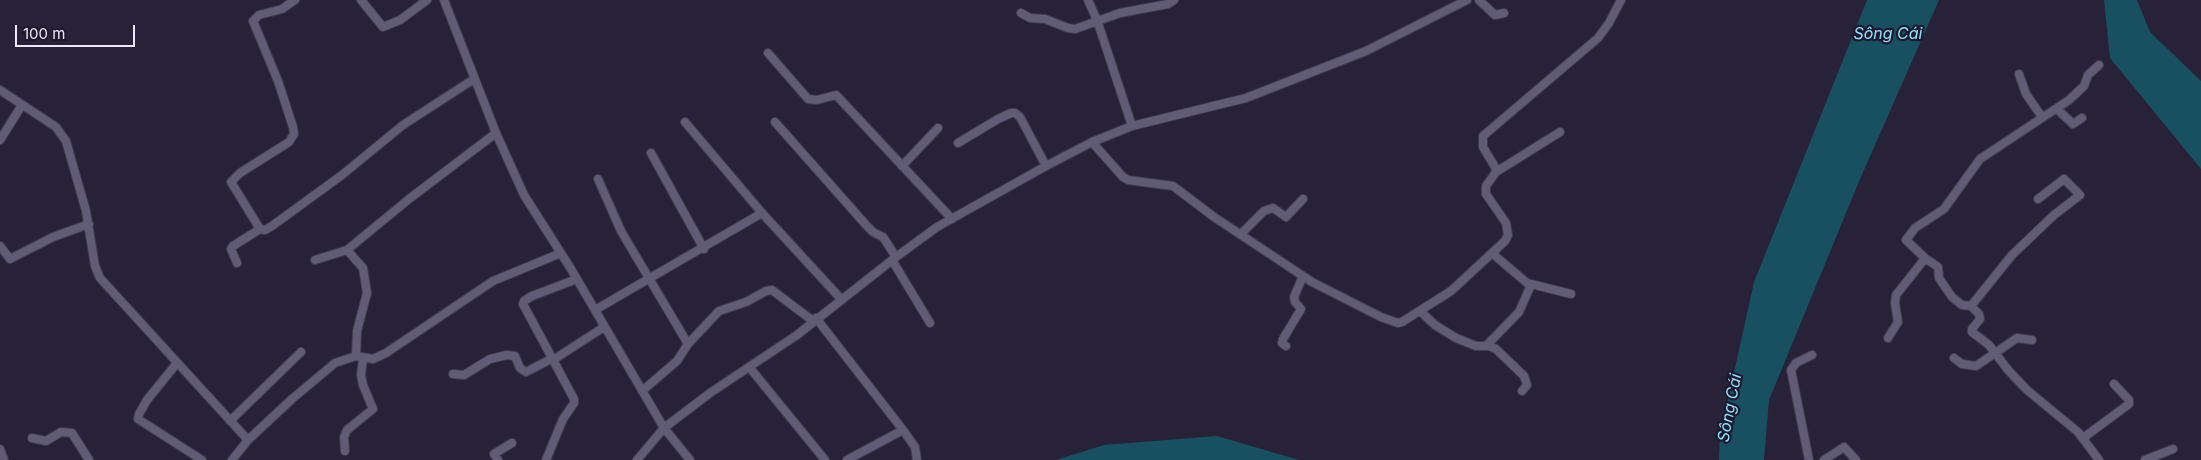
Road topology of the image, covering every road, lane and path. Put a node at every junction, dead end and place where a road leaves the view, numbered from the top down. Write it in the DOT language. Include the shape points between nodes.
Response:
graph roads {
  1 [pos="295,0"];
  2 [pos="361,0"];
  3 [pos="427,0"];
  4 [pos="444,0"];
  5 [pos="1088,0"];
  6 [pos="1174,0"];
  7 [pos="1467,0"];
  8 [pos="1479,0"];
  9 [pos="1621,0"];
  10 [pos="1021,13"];
  11 [pos="1504,13"];
  12 [pos="1097,20"];
  13 [pos="768,53"];
  14 [pos="2098,65"];
  15 [pos="2020,74"];
  16 [pos="474,79"];
  17 [pos="0,90"];
  18 [pos="22,105"];
  19 [pos="2057,109"];
  20 [pos="2042,118"];
  21 [pos="2082,118"];
  22 [pos="685,122"];
  23 [pos="775,122"];
  24 [pos="1132,126"];
  25 [pos="938,128"];
  26 [pos="1560,132"];
  27 [pos="496,133"];
  28 [pos="0,140"];
  29 [pos="1092,142"];
  30 [pos="958,143"];
  31 [pos="651,153"];
  32 [pos="902,166"];
  33 [pos="1046,166"];
  34 [pos="1496,172"];
  35 [pos="598,179"];
  36 [pos="1303,199"];
  37 [pos="2038,199"];
  38 [pos="762,213"];
  39 [pos="952,219"];
  40 [pos="89,224"];
  41 [pos="260,229"];
  42 [pos="1241,234"];
  43 [pos="0,246"];
  44 [pos="704,249"];
  45 [pos="347,250"];
  46 [pos="561,253"];
  47 [pos="1493,254"];
  48 [pos="894,258"];
  49 [pos="1926,259"];
  50 [pos="315,260"];
  51 [pos="237,263"];
  52 [pos="1304,276"];
  53 [pos="577,279"];
  54 [pos="651,279"];
  55 [pos="1531,285"];
  56 [pos="1571,294"];
  57 [pos="842,300"];
  58 [pos="1971,306"];
  59 [pos="595,310"];
  60 [pos="1420,311"];
  61 [pos="815,319"];
  62 [pos="930,323"];
  63 [pos="604,327"];
  64 [pos="1888,338"];
  65 [pos="2032,340"];
  66 [pos="688,344"];
  67 [pos="1286,346"];
  68 [pos="1486,346"];
  69 [pos="1995,351"];
  70 [pos="302,352"];
  71 [pos="1812,355"];
  72 [pos="359,357"];
  73 [pos="1954,358"];
  74 [pos="553,359"];
  75 [pos="177,363"];
  76 [pos="750,368"];
  77 [pos="453,374"];
  78 [pos="2114,384"];
  79 [pos="642,391"];
  80 [pos="1522,391"];
  81 [pos="230,421"];
  82 [pos="664,428"];
  83 [pos="903,430"];
  84 [pos="32,438"];
  85 [pos="2083,438"];
  86 [pos="248,440"];
  87 [pos="512,443"];
  88 [pos="2173,448"];
  89 [pos="0,449"];
  90 [pos="345,451"];
  91 [pos="4,460"];
  92 [pos="89,460"];
  93 [pos="202,460"];
  94 [pos="232,460"];
  95 [pos="498,460"];
  96 [pos="546,460"];
  97 [pos="636,460"];
  98 [pos="690,460"];
  99 [pos="825,460"];
  100 [pos="847,460"];
  101 [pos="917,460"];
  102 [pos="1809,460"];
  103 [pos="1824,460"];
  104 [pos="1856,460"];
  105 [pos="2099,460"];
  106 [pos="2145,460"];
  1 -- 41 [label="street" via="282,9 258,15 253,21 294,127 289,142 231,182"];
  2 -- 3 [label="street" via="383,27 400,20"];
  4 -- 16 [label="street"];
  5 -- 12 [label="street"];
  6 -- 12 [label="street"];
  7 -- 24 [label="street" via="1366,51 1246,98"];
  8 -- 11 [label="street" via="1495,16"];
  9 -- 34 [label="street" via="1598,38 1483,136 1483,147"];
  10 -- 12 [label="street" via="1071,29"];
  12 -- 24 [label="street"];
  13 -- 32 [label="street" via="808,98 817,100 836,95"];
  14 -- 19 [label="street" via="2078,93"];
  15 -- 20 [label="street" via="2026,94"];
  16 -- 27 [label="street"];
  16 -- 41 [label="street" via="404,125 272,226"];
  17 -- 18 [label="street"];
  18 -- 28 [label="street"];
  18 -- 40 [label="street" via="56,127 66,141"];
  19 -- 20 [label="street"];
  19 -- 21 [label="street" via="2073,124"];
  20 -- 49 [label="street" via="1980,159 1944,209 1915,228 1906,240"];
  22 -- 38 [label="street"];
  23 -- 48 [label="street" via="867,226 883,237"];
  24 -- 29 [label="street"];
  25 -- 32 [label="street"];
  26 -- 34 [label="street"];
  27 -- 45 [label="street" via="409,198"];
  27 -- 46 [label="street" via="524,195"];
  29 -- 33 [label="street"];
  29 -- 42 [label="street" via="1123,177 1173,186"];
  30 -- 33 [label="street" via="998,119 1015,113"];
  31 -- 44 [label="street"];
  32 -- 39 [label="street"];
  33 -- 39 [label="street"];
  34 -- 47 [label="street" via="1486,186 1486,194 1504,218 1508,235"];
  35 -- 54 [label="street" via="621,230"];
  36 -- 42 [label="street" via="1286,217 1276,209 1268,209"];
  37 -- 58 [label="street" via="2064,178 2080,195 2012,255"];
  38 -- 44 [label="street"];
  38 -- 57 [label="street"];
  39 -- 48 [label="street"];
  40 -- 43 [label="street" via="10,259"];
  40 -- 75 [label="street" via="95,266 100,278"];
  41 -- 51 [label="street" via="233,246"];
  42 -- 52 [label="street"];
  44 -- 54 [label="street"];
  45 -- 50 [label="street"];
  45 -- 72 [label="street" via="363,271 367,293 357,331"];
  46 -- 53 [label="street"];
  46 -- 72 [label="street" via="492,281 386,352 373,358"];
  47 -- 55 [label="street"];
  47 -- 60 [label="street" via="1451,291"];
  48 -- 57 [label="street"];
  48 -- 62 [label="street"];
  49 -- 58 [label="street" via="1938,267 1941,282 1956,301"];
  49 -- 64 [label="street" via="1896,295 1898,322"];
  52 -- 60 [label="street" via="1398,323"];
  52 -- 67 [label="street" via="1294,297 1301,309 1283,339"];
  53 -- 59 [label="street"];
  53 -- 74 [label="street" via="532,296 523,304"];
  54 -- 59 [label="street"];
  54 -- 66 [label="street"];
  55 -- 56 [label="street"];
  55 -- 68 [label="street" via="1519,312"];
  57 -- 61 [label="street"];
  58 -- 69 [label="street" via="1980,317 1972,332"];
  59 -- 63 [label="street"];
  60 -- 68 [label="street" via="1456,338 1476,346"];
  61 -- 66 [label="street" via="772,290 766,290 719,312"];
  61 -- 76 [label="street"];
  61 -- 83 [label="street"];
  63 -- 74 [label="street"];
  63 -- 79 [label="street"];
  65 -- 69 [label="street" via="2017,338"];
  66 -- 79 [label="street" via="677,361"];
  68 -- 80 [label="street" via="1496,349 1523,374 1526,385"];
  69 -- 73 [label="street" via="1976,366 1962,364"];
  69 -- 85 [label="street" via="2016,380"];
  70 -- 81 [label="street"];
  71 -- 102 [label="street" via="1796,363 1791,370"];
  72 -- 86 [label="street" via="335,363"];
  72 -- 90 [label="street" via="363,385 373,408 347,430"];
  74 -- 77 [label="street" via="526,372 520,368 515,356 507,355 490,359 464,375"];
  74 -- 96 [label="street" via="573,395 574,403 563,418"];
  75 -- 81 [label="street"];
  75 -- 93 [label="street" via="147,400 138,419"];
  76 -- 82 [label="street"];
  76 -- 99 [label="street"];
  78 -- 85 [label="street" via="2130,400 2129,404"];
  79 -- 82 [label="street"];
  81 -- 86 [label="street"];
  82 -- 97 [label="street"];
  82 -- 98 [label="street"];
  83 -- 100 [label="street"];
  83 -- 101 [label="street" via="915,447"];
  84 -- 92 [label="street" via="46,441 61,432 72,433"];
  85 -- 105 [label="street"];
  86 -- 94 [label="street"];
  87 -- 95 [label="street" via="494,454"];
  88 -- 106 [label="street"];
  89 -- 91 [label="street"];
  103 -- 104 [label="street" via="1846,447"];
}
